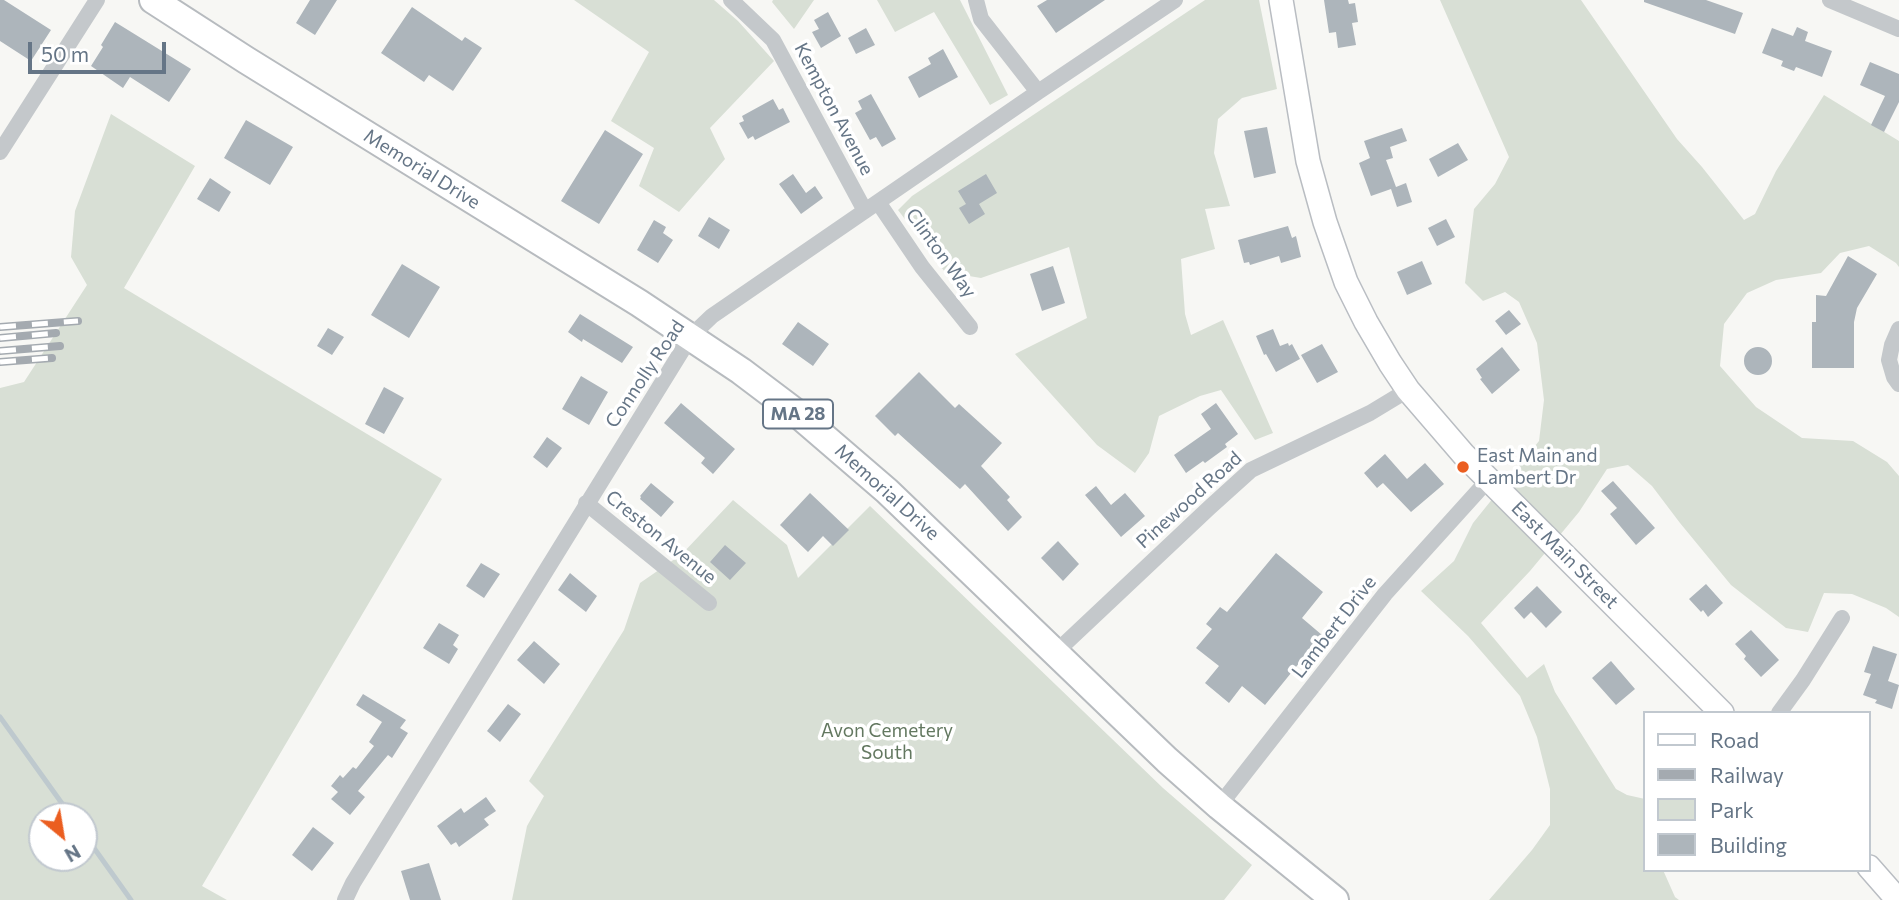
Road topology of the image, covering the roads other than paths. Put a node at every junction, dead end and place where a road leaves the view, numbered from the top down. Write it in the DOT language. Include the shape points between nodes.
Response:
graph roads {
  1 [pos="97,0"];
  2 [pos="153,0"];
  3 [pos="731,0"];
  4 [pos="976,0"];
  5 [pos="1175,0"];
  6 [pos="1281,0"];
  7 [pos="1830,0"];
  8 [pos="1899,29"];
  9 [pos="1038,92"];
  10 [pos="0,152"];
  11 [pos="872,206"];
  12 [pos="970,327"];
  13 [pos="1899,328"];
  14 [pos="691,336"];
  15 [pos="1899,384"];
  16 [pos="1408,390"];
  17 [pos="1488,480"];
  18 [pos="586,503"];
  19 [pos="709,603"];
  20 [pos="1842,618"];
  21 [pos="1055,653"];
  22 [pos="1720,711"];
  23 [pos="1780,711"];
  24 [pos="1219,806"];
  25 [pos="1871,869"];
  26 [pos="345,900"];
  27 [pos="1335,900"];
  28 [pos="1898,900"];
  1 -- 10 [label="street"];
  2 -- 14 [label="main road, Memorial Drive / MA 28"];
  3 -- 11 [label="street, Kempton Avenue" via="773,40"];
  4 -- 9 [label="street" via="981,19"];
  5 -- 9 [label="street, Connolly Road"];
  6 -- 16 [label="main road, East Main Street" via="1308,161 1325,222 1346,282"];
  7 -- 8 [label="street"];
  9 -- 11 [label="street, Connolly Road"];
  11 -- 12 [label="street, Clinton Way"];
  11 -- 14 [label="street, Connolly Road" via="712,316"];
  13 -- 15 [label="street" via="1889,360"];
  14 -- 18 [label="street, Connolly Road"];
  14 -- 21 [label="main road, Memorial Drive / MA 28" via="844,452"];
  16 -- 17 [label="main road, East Main Street"];
  16 -- 21 [label="street, Pinewood Road" via="1251,470"];
  17 -- 22 [label="main road, East Main Street"];
  17 -- 24 [label="street, Lambert Drive" via="1385,594"];
  18 -- 19 [label="street, Creston Avenue"];
  18 -- 26 [label="street, Connolly Road"];
  20 -- 23 [label="street"];
  21 -- 24 [label="main road, Memorial Drive / MA 28"];
  24 -- 27 [label="main road, Memorial Drive / MA 28"];
  25 -- 28 [label="main road"];
}
